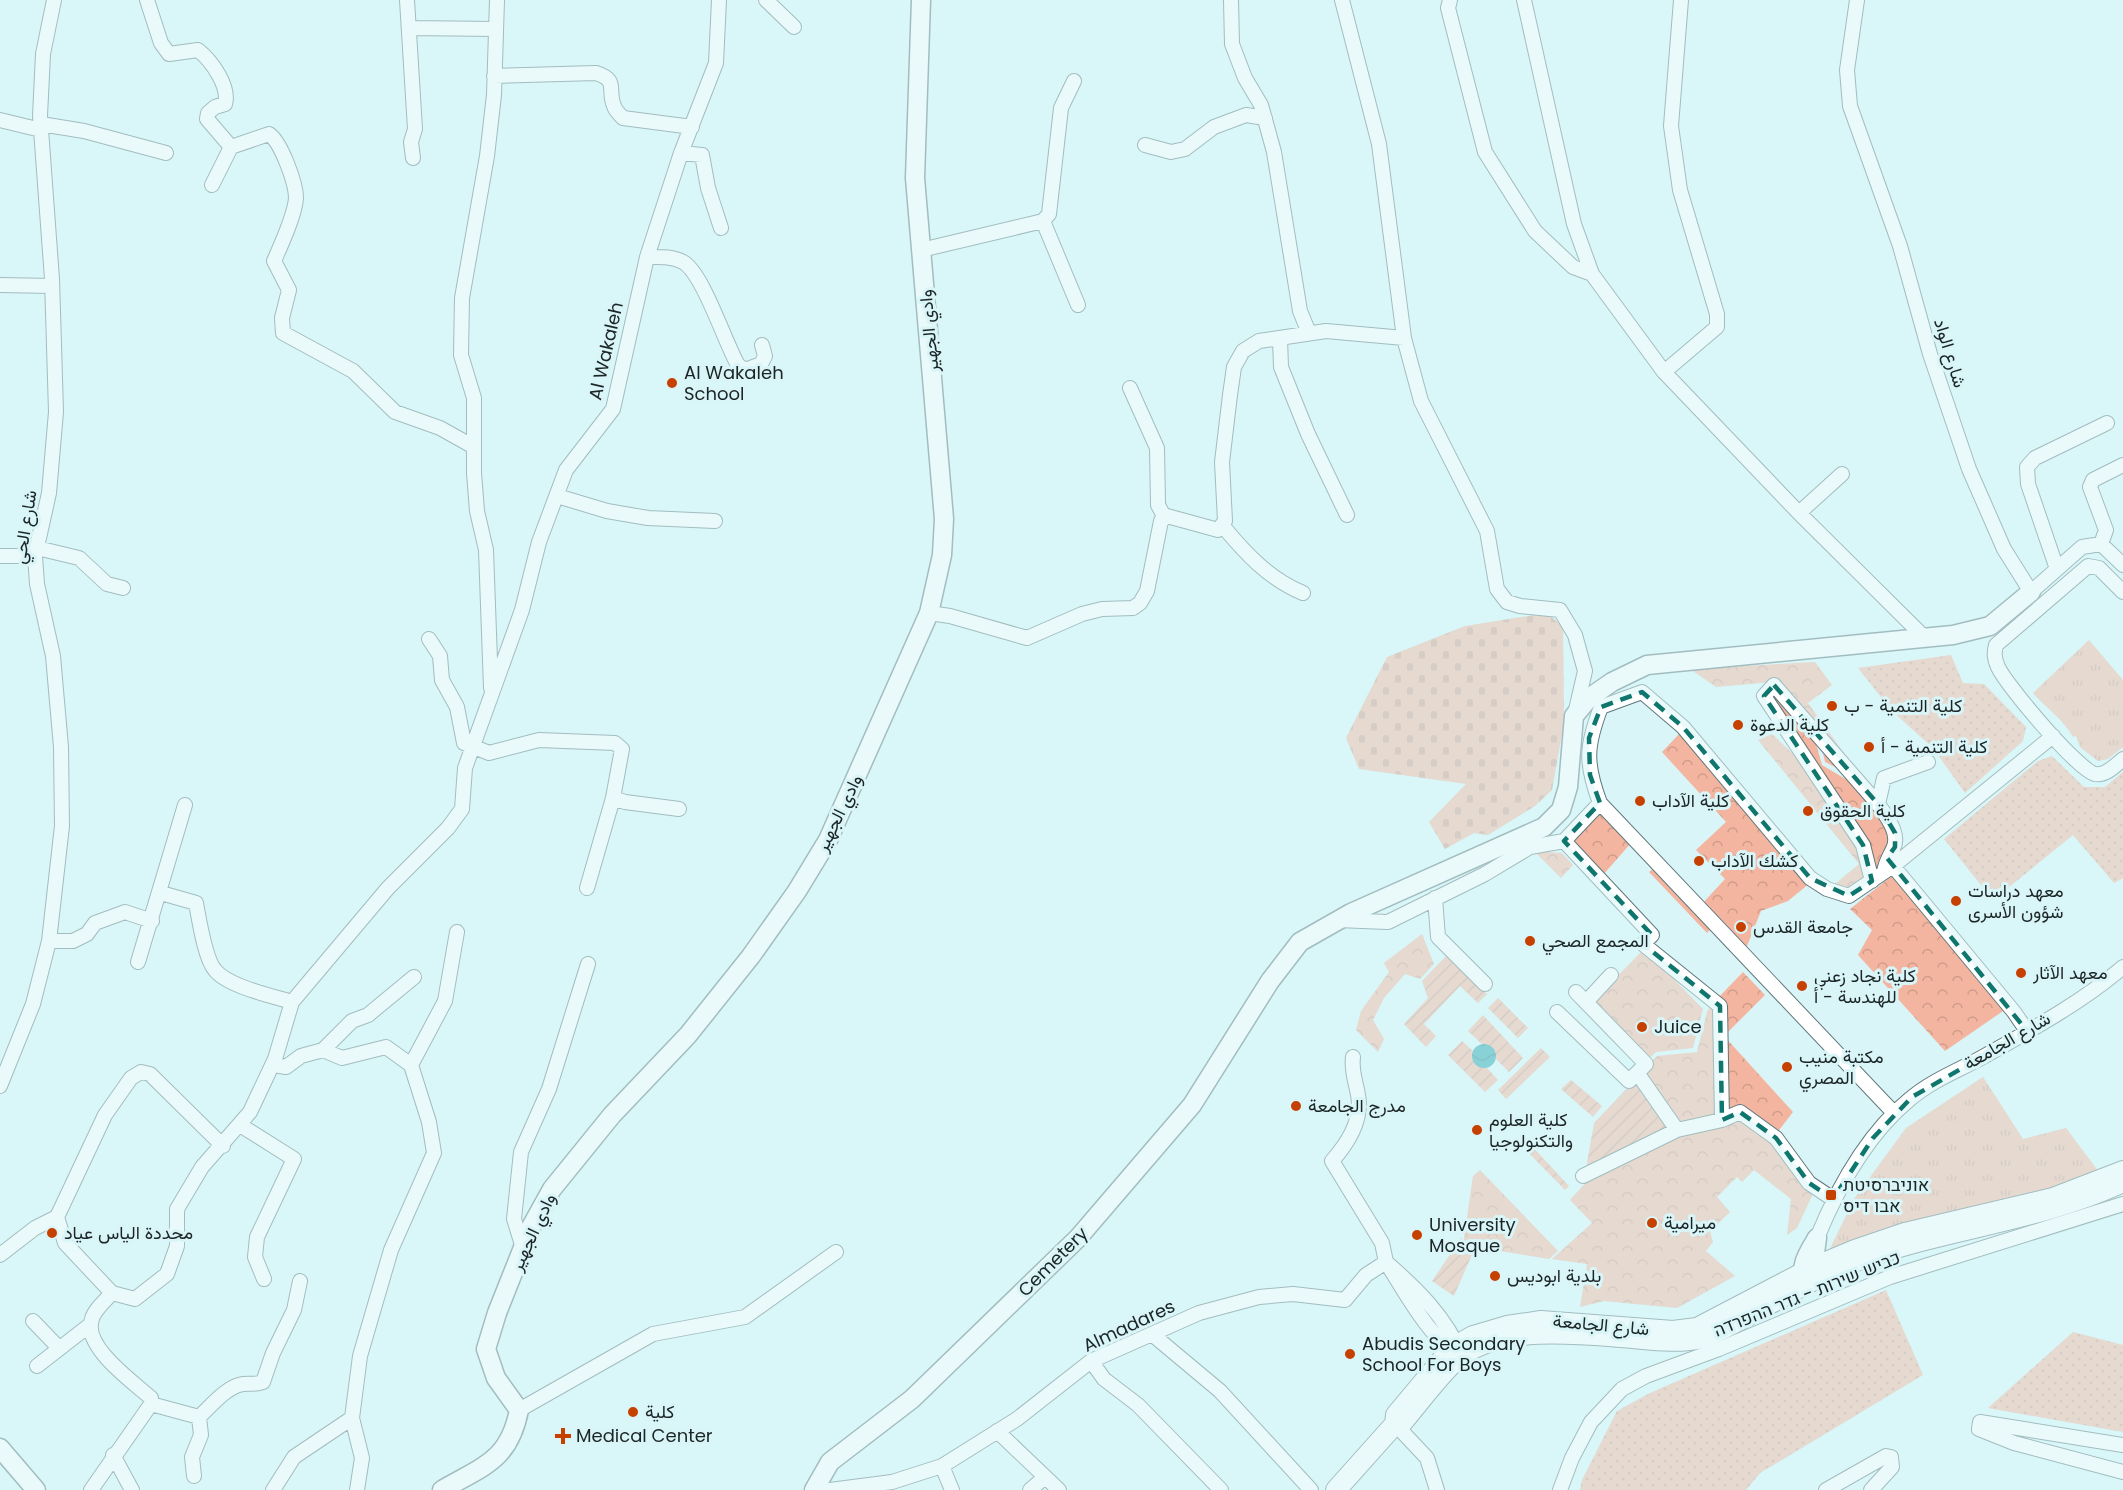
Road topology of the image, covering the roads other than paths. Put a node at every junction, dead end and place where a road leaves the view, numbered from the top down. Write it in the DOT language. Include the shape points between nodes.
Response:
graph roads {
  1 [pos="54,0"];
  2 [pos="147,0"];
  3 [pos="407,0"];
  4 [pos="497,0"];
  5 [pos="719,0"];
  6 [pos="766,0"];
  7 [pos="921,0"];
  8 [pos="1231,0"];
  9 [pos="1342,0"];
  10 [pos="1450,0"];
  11 [pos="1524,0"];
  12 [pos="1681,0"];
  13 [pos="1857,0"];
  14 [pos="794,27"];
  15 [pos="410,28"];
  16 [pos="496,29"];
  17 [pos="494,76"];
  18 [pos="1074,81"];
  19 [pos="1265,118"];
  20 [pos="0,120"];
  21 [pos="41,127"];
  22 [pos="692,127"];
  23 [pos="1145,145"];
  24 [pos="231,147"];
  25 [pos="166,153"];
  26 [pos="681,153"];
  27 [pos="413,158"];
  28 [pos="212,185"];
  29 [pos="1043,221"];
  30 [pos="721,228"];
  31 [pos="921,250"];
  32 [pos="647,257"];
  33 [pos="1592,274"];
  34 [pos="0,285"];
  35 [pos="52,286"];
  36 [pos="1078,305"];
  37 [pos="1309,333"];
  38 [pos="1404,338"];
  39 [pos="1280,339"];
  40 [pos="762,345"];
  41 [pos="1664,372"];
  42 [pos="1130,388"];
  43 [pos="2107,423"];
  44 [pos="474,447"];
  45 [pos="2123,465"];
  46 [pos="1842,474"];
  47 [pos="556,496"];
  48 [pos="1799,513"];
  49 [pos="1347,515"];
  50 [pos="1164,518"];
  51 [pos="715,521"];
  52 [pos="1222,525"];
  53 [pos="2101,544"];
  54 [pos="36,552"];
  55 [pos="0,556"];
  56 [pos="2123,565"];
  57 [pos="2057,569"];
  58 [pos="123,588"];
  59 [pos="2031,592"];
  60 [pos="2123,592"];
  61 [pos="1304,593"];
  62 [pos="929,613"];
  63 [pos="1924,637"];
  64 [pos="429,639"];
  65 [pos="491,696"];
  66 [pos="1574,716"];
  67 [pos="2053,736"];
  68 [pos="472,748"];
  69 [pos="2123,759"];
  70 [pos="1928,762"];
  71 [pos="613,798"];
  72 [pos="1600,803"];
  73 [pos="1878,804"];
  74 [pos="185,806"];
  75 [pos="679,809"];
  76 [pos="1564,841"];
  77 [pos="1889,869"];
  78 [pos="1872,881"];
  79 [pos="587,888"];
  80 [pos="161,893"];
  81 [pos="1435,898"];
  82 [pos="1337,920"];
  83 [pos="152,921"];
  84 [pos="457,932"];
  85 [pos="49,942"];
  86 [pos="138,962"];
  87 [pos="588,964"];
  88 [pos="2123,967"];
  89 [pos="1611,975"];
  90 [pos="414,977"];
  91 [pos="1485,984"];
  92 [pos="1576,992"];
  93 [pos="292,1002"];
  94 [pos="1586,1002"];
  95 [pos="1557,1012"];
  96 [pos="2027,1032"];
  97 [pos="323,1050"];
  98 [pos="1353,1057"];
  99 [pos="273,1065"];
  100 [pos="411,1065"];
  101 [pos="1638,1074"];
  102 [pos="0,1086"];
  103 [pos="1894,1113"];
  104 [pos="1722,1120"];
  105 [pos="240,1125"];
  106 [pos="1677,1130"];
  107 [pos="223,1146"];
  108 [pos="2123,1171"];
  109 [pos="1583,1176"];
  110 [pos="2123,1182"];
  111 [pos="1833,1199"];
  112 [pos="2123,1204"];
  113 [pos="57,1217"];
  114 [pos="1817,1238"];
  115 [pos="523,1248"];
  116 [pos="836,1252"];
  117 [pos="0,1255"];
  118 [pos="1386,1262"];
  119 [pos="1807,1275"];
  120 [pos="264,1279"];
  121 [pos="300,1281"];
  122 [pos="112,1293"];
  123 [pos="33,1321"];
  124 [pos="91,1324"];
  125 [pos="1153,1335"];
  126 [pos="58,1347"];
  127 [pos="1456,1351"];
  128 [pos="1091,1361"];
  129 [pos="37,1366"];
  130 [pos="151,1404"];
  131 [pos="519,1410"];
  132 [pos="199,1417"];
  133 [pos="352,1418"];
  134 [pos="1395,1424"];
  135 [pos="998,1431"];
  136 [pos="2123,1445"];
  137 [pos="0,1448"];
  138 [pos="113,1455"];
  139 [pos="942,1466"];
  140 [pos="2123,1472"];
  141 [pos="194,1476"];
  142 [pos="1045,1477"];
  143 [pos="36,1490"];
  144 [pos="91,1490"];
  145 [pos="132,1490"];
  146 [pos="273,1490"];
  147 [pos="357,1490"];
  148 [pos="442,1490"];
  149 [pos="814,1490"];
  150 [pos="830,1490"];
  151 [pos="952,1490"];
  152 [pos="1030,1490"];
  153 [pos="1059,1490"];
  154 [pos="1221,1490"];
  155 [pos="1311,1490"];
  156 [pos="1336,1490"];
  157 [pos="1437,1490"];
  158 [pos="1560,1490"];
  159 [pos="1826,1490"];
  160 [pos="1872,1490"];
  1 -- 21 [label="street, شارع الحي" via="43,54"];
  2 -- 24 [label="street" via="161,43 170,54 198,50 224,87 225,104 215,107 207,119"];
  3 -- 15 [label="street"];
  4 -- 16 [label="street"];
  5 -- 22 [label="street, Al Wakaleh" via="716,63"];
  6 -- 14 [label="street"];
  7 -- 31 [label="street, وادي الجهير" via="915,178"];
  8 -- 19 [label="street" via="1232,44"];
  9 -- 38 [label="street" via="1379,144"];
  10 -- 33 [label="street" via="1448,8 1485,152 1535,231 1573,267"];
  11 -- 33 [label="street" via="1574,224"];
  12 -- 41 [label="street" via="1671,126 1680,190 1717,314 1717,327"];
  13 -- 59 [label="street, شارع الواد" via="1847,70 1850,106 1900,246 1930,354 1969,469 2004,549"];
  15 -- 16 [label="street"];
  15 -- 27 [label="street"];
  16 -- 17 [label="street"];
  17 -- 22 [label="street" via="596,73 606,76 612,84 614,106 623,118"];
  17 -- 44 [label="street" via="487,156 462,298 461,355 474,398"];
  18 -- 29 [label="street" via="1061,108 1049,214"];
  19 -- 23 [label="street" via="1246,115 1214,127 1185,150 1171,152"];
  19 -- 37 [label="street" via="1275,152 1300,311"];
  20 -- 21 [label="street"];
  21 -- 25 [label="street" via="84,131"];
  21 -- 35 [label="street, شارع الحي"];
  22 -- 26 [label="street, Al Wakaleh"];
  24 -- 28 [label="street"];
  24 -- 44 [label="street" via="269,134 284,155 296,198 274,261 290,290 282,318 283,333 353,370 395,412 441,428"];
  26 -- 30 [label="street" via="702,155"];
  26 -- 32 [label="street, Al Wakaleh"];
  29 -- 31 [label="street"];
  29 -- 36 [label="street"];
  31 -- 62 [label="street, وادي الجهير" via="944,519 942,555"];
  32 -- 40 [label="street" via="670,257 686,263 738,364 745,370 761,364 765,356"];
  32 -- 47 [label="street, Al Wakaleh" via="613,409 566,470"];
  33 -- 41 [label="street"];
  34 -- 35 [label="street"];
  35 -- 54 [label="street, شارع الحي" via="56,412 49,493"];
  37 -- 38 [label="street"];
  37 -- 39 [label="street"];
  38 -- 66 [label="street" via="1421,401 1486,531 1497,589 1507,602 1560,610 1575,635 1585,671"];
  39 -- 49 [label="street" via="1281,367"];
  39 -- 52 [label="street" via="1259,341 1243,351 1234,367 1222,462"];
  41 -- 48 [label="street"];
  42 -- 50 [label="street" via="1157,448 1158,505"];
  43 -- 57 [label="street" via="2035,458 2027,467 2028,484"];
  44 -- 65 [label="street" via="477,511 486,550"];
  45 -- 53 [label="street" via="2093,480 2090,488 2106,530"];
  46 -- 48 [label="street"];
  47 -- 51 [label="street" via="648,518"];
  47 -- 65 [label="street, Al Wakaleh"];
  48 -- 63 [label="street"];
  50 -- 52 [label="street" via="1218,530"];
  50 -- 62 [label="street" via="1147,591 1133,608 1082,614 1027,638"];
  52 -- 61 [label="street" via="1264,570 1282,584"];
  53 -- 56 [label="street"];
  53 -- 57 [label="street" via="2082,546"];
  54 -- 55 [label="street"];
  54 -- 58 [label="street" via="79,558 107,584"];
  54 -- 85 [label="street, شارع الحي" via="37,584 52,656 61,747 62,826"];
  57 -- 59 [label="street"];
  59 -- 63 [label="street" via="1990,626"];
  60 -- 67 [label="street" via="2099,568 2088,566 1996,645 1994,654 1999,669"];
  62 -- 115 [label="street, وادي الجهير" via="828,840 797,891 688,1035 612,1115 552,1189"];
  63 -- 66 [label="street" via="1647,665 1589,698"];
  64 -- 68 [label="street" via="440,656 442,680 457,707 464,743"];
  65 -- 68 [label="street, Al Wakaleh"];
  66 -- 82 [label="street, Cemetery" via="1568,787 1561,810 1544,827"];
  67 -- 69 [label="street" via="2085,769 2097,774"];
  67 -- 77 [label="street"];
  68 -- 71 [label="street" via="489,753 539,740 615,743 622,749"];
  68 -- 93 [label="street, Al Wakaleh" via="465,768 462,809 388,888"];
  70 -- 73 [label="street" via="1884,778"];
  71 -- 75 [label="street"];
  71 -- 79 [label="street"];
  72 -- 76 [label="street"];
  72 -- 78 [label="street" via="1590,775 1589,738 1601,707 1642,692 1683,727 1810,878 1849,896"];
  72 -- 103 [label="street"];
  73 -- 77 [label="street" via="1895,833 1894,847 1886,859"];
  73 -- 78 [label="street" via="1774,685 1764,696 1863,845"];
  74 -- 80 [label="street"];
  76 -- 81 [label="street" via="1530,847"];
  76 -- 104 [label="street" via="1652,935 1643,944 1720,1006"];
  77 -- 78 [label="street"];
  77 -- 96 [label="street" via="2014,1012"];
  80 -- 83 [label="street"];
  80 -- 93 [label="street" via="196,903 203,939 215,970 242,987"];
  81 -- 82 [label="street" via="1388,922"];
  81 -- 91 [label="street" via="1438,937"];
  82 -- 149 [label="street, Cemetery" via="1299,942 1192,1105 1078,1238 912,1400 830,1462"];
  83 -- 85 [label="street" via="125,912 95,923 87,934 73,941"];
  83 -- 86 [label="street"];
  84 -- 100 [label="street" via="445,1001"];
  85 -- 102 [label="street, شارع الحي" via="33,1004"];
  87 -- 115 [label="street" via="549,1089 521,1152 514,1220"];
  88 -- 96 [label="street, شارع الجامعة"];
  89 -- 94 [label="street"];
  90 -- 97 [label="street" via="368,1015 352,1021"];
  92 -- 94 [label="street"];
  93 -- 99 [label="street"];
  94 -- 101 [label="street" via="1646,1064"];
  95 -- 101 [label="street" via="1629,1081"];
  96 -- 103 [label="street, شارع الجامعة" via="1933,1083"];
  97 -- 99 [label="street" via="301,1056 286,1067"];
  97 -- 100 [label="street" via="342,1058 386,1047"];
  98 -- 118 [label="street" via="1359,1104 1356,1122 1350,1138 1332,1161 1382,1244"];
  99 -- 105 [label="street"];
  100 -- 133 [label="street" via="429,1122 434,1153 391,1250 360,1356"];
  101 -- 106 [label="street"];
  103 -- 111 [label="street, شارع الجامعة"];
  104 -- 106 [label="street"];
  104 -- 111 [label="street" via="1740,1112 1776,1138 1809,1183"];
  105 -- 107 [label="street"];
  105 -- 120 [label="street" via="294,1160 257,1237 255,1257"];
  106 -- 109 [label="street"];
  107 -- 113 [label="street" via="150,1074 141,1072 131,1078 105,1114"];
  107 -- 122 [label="street" via="202,1167 177,1209 177,1246 167,1274 135,1299"];
  108 -- 119 [label="main road" via="2053,1198 1905,1233 1855,1250"];
  110 -- 119 [label="main road" via="2052,1210"];
  111 -- 114 [label="street, شارع الجامعة"];
  112 -- 158 [label="street, כביש שירות - גדר ההפרדה" via="1890,1277 1646,1376 1622,1389 1591,1422"];
  113 -- 117 [label="street" via="35,1228"];
  113 -- 122 [label="street" via="65,1243"];
  114 -- 119 [label="street, شارع الجامعة" via="1806,1259"];
  115 -- 131 [label="street, وادي الجهير" via="486,1349 496,1378"];
  116 -- 131 [label="street" via="745,1317 653,1334"];
  118 -- 125 [label="street, Almadares" via="1366,1275 1345,1300 1293,1294 1259,1297 1199,1313"];
  118 -- 127 [label="street" via="1411,1284 1452,1332"];
  119 -- 127 [label="main road, شارع الجامعة" via="1697,1328 1673,1331 1541,1321 1473,1336"];
  121 -- 132 [label="street" via="294,1310 263,1382 242,1384 225,1393"];
  122 -- 124 [label="street"];
  123 -- 126 [label="street"];
  124 -- 126 [label="street"];
  124 -- 130 [label="street" via="90,1335 98,1348 151,1398"];
  125 -- 128 [label="street, Almadares"];
  125 -- 155 [label="street" via="1220,1391"];
  126 -- 129 [label="street"];
  127 -- 134 [label="main road, شارع الجامعة" via="1396,1415"];
  128 -- 135 [label="street, Almadares"];
  128 -- 154 [label="street"];
  130 -- 132 [label="street"];
  130 -- 138 [label="street"];
  131 -- 148 [label="street" via="508,1446 494,1461"];
  132 -- 141 [label="street" via="201,1435 192,1457"];
  133 -- 146 [label="street" via="294,1457"];
  133 -- 147 [label="street" via="362,1458"];
  134 -- 156 [label="main road, شارع الجامعة"];
  134 -- 157 [label="street" via="1427,1458"];
  135 -- 139 [label="street, Almadares"];
  135 -- 142 [label="street"];
  136 -- 140 [label="street" via="1980,1422 1979,1429 2014,1443"];
  137 -- 143 [label="street"];
  138 -- 144 [label="street"];
  138 -- 145 [label="street"];
  139 -- 150 [label="street, Almadares" via="892,1482"];
  139 -- 151 [label="street"];
  142 -- 152 [label="street"];
  142 -- 153 [label="street"];
  159 -- 160 [label="street" via="1886,1456 1891,1457 1892,1467"];
}
